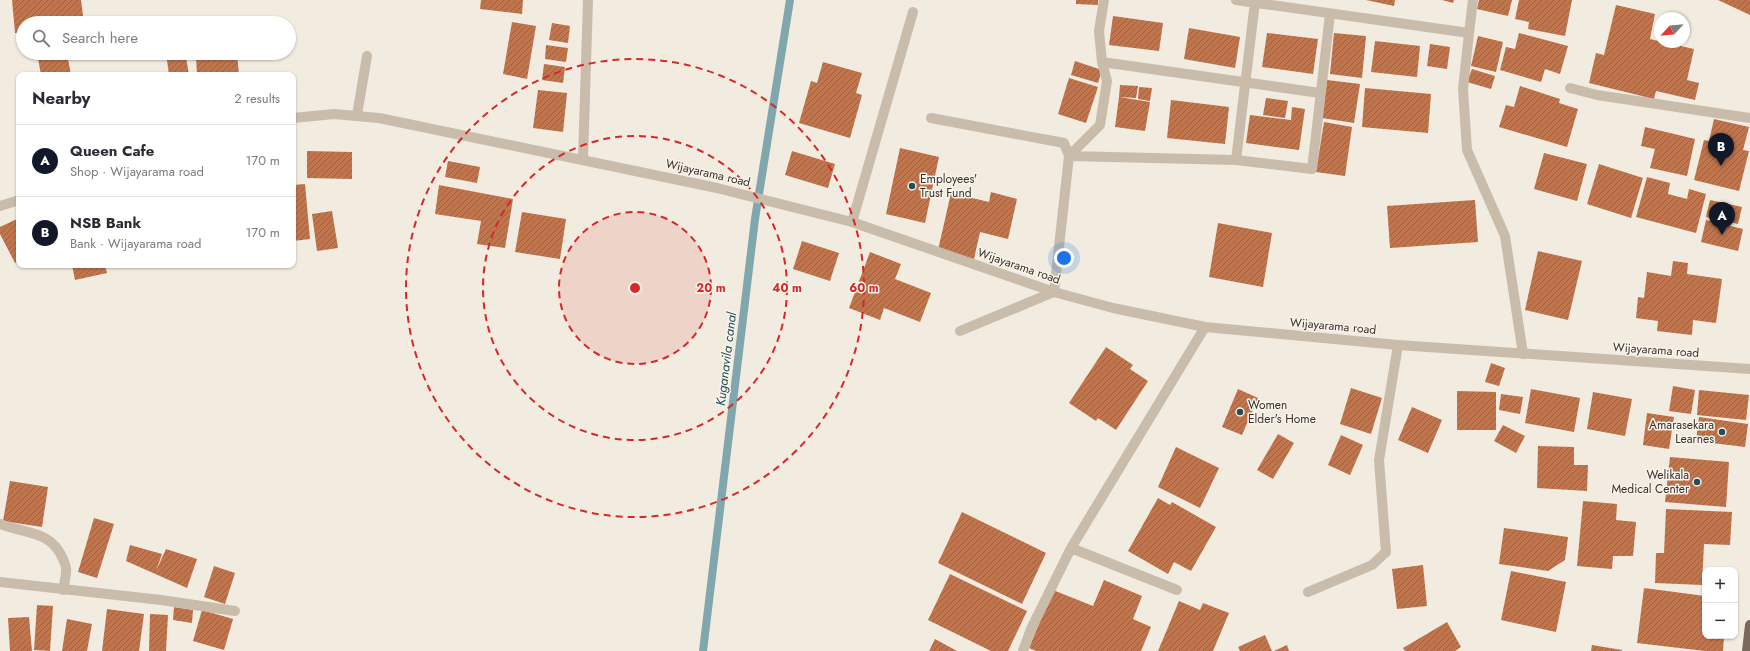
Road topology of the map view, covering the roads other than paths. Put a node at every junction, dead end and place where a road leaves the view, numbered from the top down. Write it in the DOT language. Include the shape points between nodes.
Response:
graph roads {
  1 [pos="588,0"];
  2 [pos="1104,0"];
  3 [pos="1236,0"];
  4 [pos="1473,0"];
  5 [pos="1255,2"];
  6 [pos="914,12"];
  7 [pos="1330,14"];
  8 [pos="1469,33"];
  9 [pos="367,56"];
  10 [pos="1102,62"];
  11 [pos="1245,83"];
  12 [pos="1570,88"];
  13 [pos="1320,93"];
  14 [pos="357,116"];
  15 [pos="296,118"];
  16 [pos="931,118"];
  17 [pos="1750,118"];
  18 [pos="1069,156"];
  19 [pos="583,159"];
  20 [pos="1236,160"];
  21 [pos="16,201"];
  22 [pos="0,206"];
  23 [pos="852,222"];
  24 [pos="1054,292"];
  25 [pos="1205,327"];
  26 [pos="960,331"];
  27 [pos="1398,345"];
  28 [pos="1523,354"];
  29 [pos="1750,369"];
  30 [pos="0,524"];
  31 [pos="1071,548"];
  32 [pos="0,582"];
  33 [pos="63,590"];
  34 [pos="1177,590"];
  35 [pos="1308,592"];
  36 [pos="235,610"];
  37 [pos="1750,625"];
  38 [pos="1023,651"];
  39 [pos="1747,651"];
  1 -- 19 [label="street"];
  2 -- 10 [label="street" via="1100,31"];
  3 -- 5 [label="street"];
  4 -- 8 [label="street"];
  5 -- 7 [label="street"];
  5 -- 11 [label="street"];
  6 -- 23 [label="street"];
  7 -- 8 [label="street"];
  7 -- 13 [label="street"];
  8 -- 28 [label="street" via="1463,89 1467,150 1505,236"];
  9 -- 14 [label="street"];
  10 -- 11 [label="street"];
  10 -- 18 [label="street" via="1107,81 1100,125"];
  11 -- 13 [label="street"];
  11 -- 20 [label="street"];
  12 -- 17 [label="street" via="1597,95"];
  13 -- 20 [label="street" via="1312,169"];
  14 -- 15 [label="street, Wijayarama road" via="334,114"];
  14 -- 19 [label="street, Wijayarama road" via="379,118"];
  16 -- 18 [label="street" via="1064,143"];
  18 -- 20 [label="street"];
  18 -- 24 [label="street"];
  19 -- 23 [label="street, Wijayarama road" via="717,188"];
  21 -- 22 [label="street"];
  23 -- 24 [label="street, Wijayarama road"];
  24 -- 25 [label="street, Wijayarama road" via="1113,308"];
  24 -- 26 [label="street"];
  25 -- 27 [label="street, Wijayarama road"];
  25 -- 31 [label="street"];
  27 -- 28 [label="street, Wijayarama road"];
  27 -- 35 [label="street" via="1379,460 1386,552 1372,565"];
  28 -- 29 [label="street, Wijayarama road"];
  30 -- 33 [label="street" via="39,534 50,540 60,552 66,568"];
  31 -- 34 [label="street"];
  31 -- 38 [label="street" via="1031,629"];
  32 -- 33 [label="street"];
  33 -- 36 [label="street"];
  37 -- 39 [label="main road"];
}
